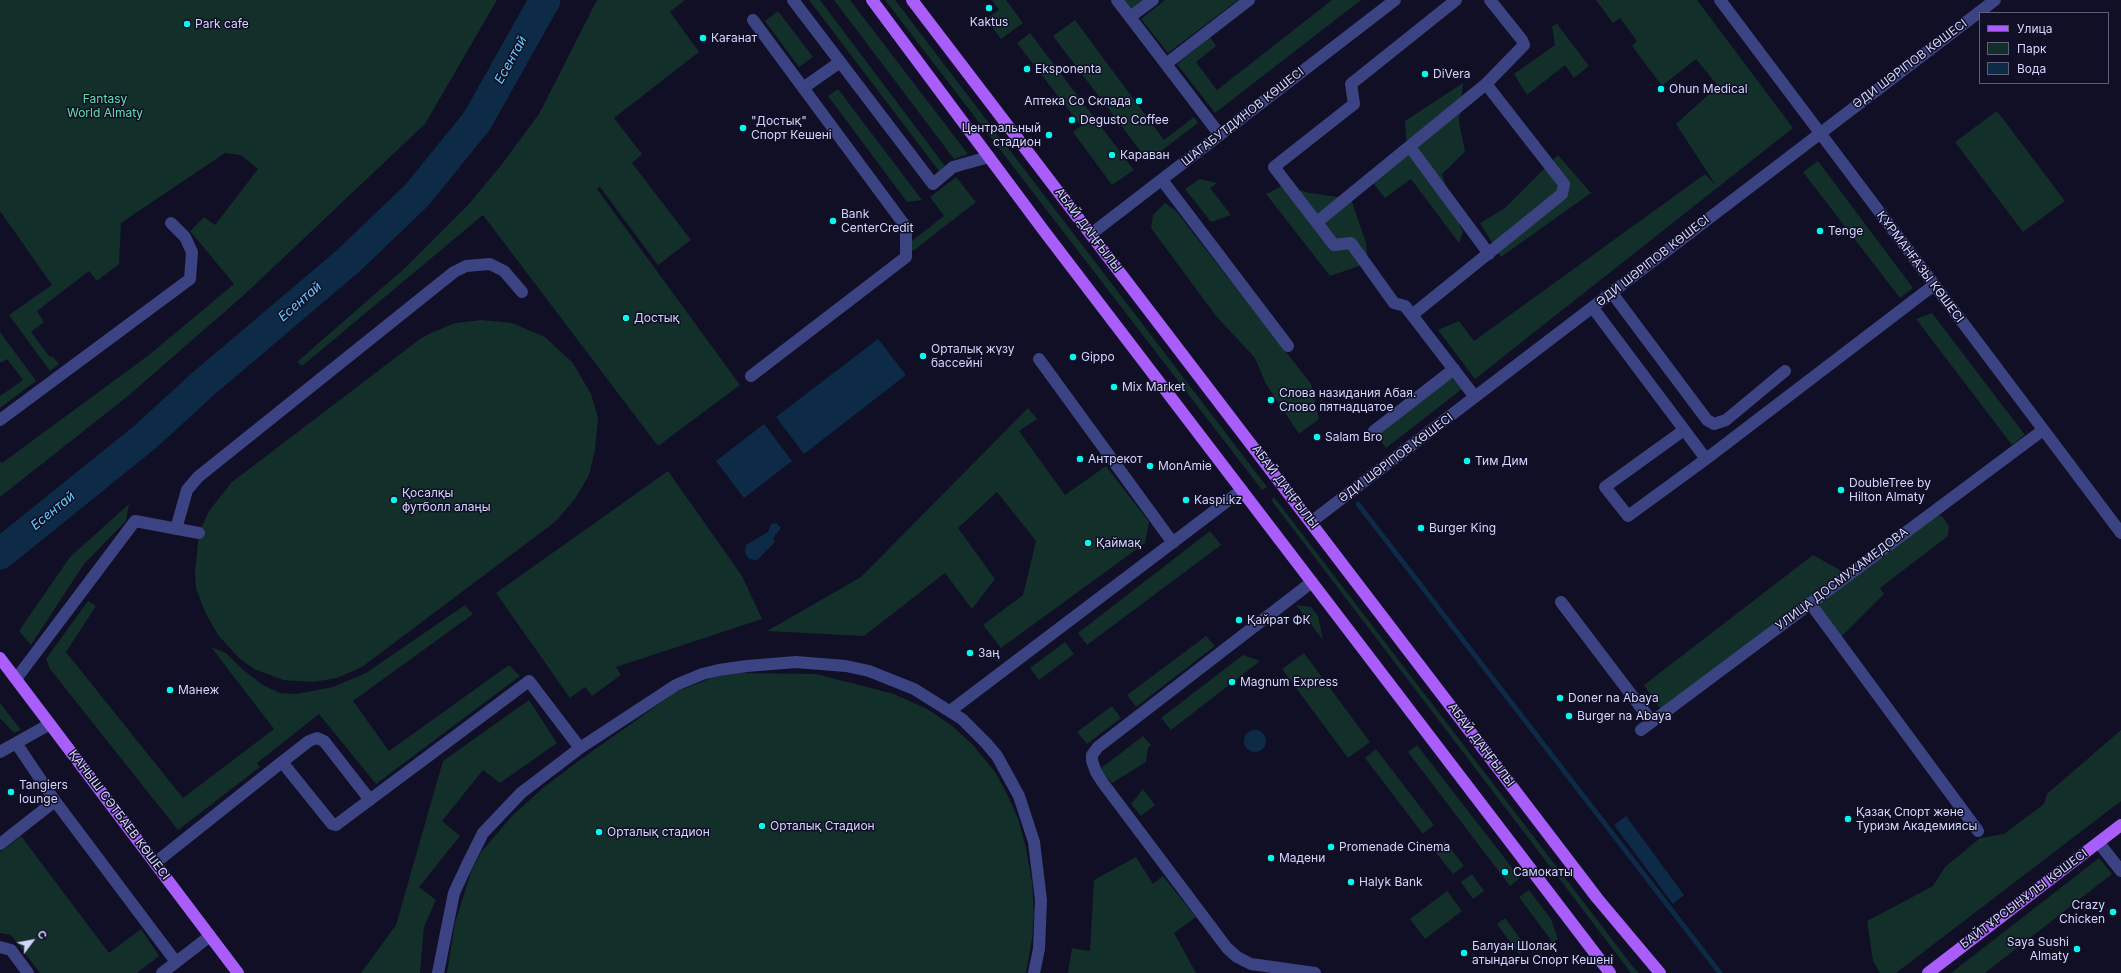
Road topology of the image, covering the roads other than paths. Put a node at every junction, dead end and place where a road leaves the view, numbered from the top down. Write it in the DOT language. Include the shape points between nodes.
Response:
graph roads {
  1 [pos="793,0"];
  2 [pos="872,0"];
  3 [pos="912,0"];
  4 [pos="1117,0"];
  5 [pos="1153,0"];
  6 [pos="1249,0"];
  7 [pos="1395,0"];
  8 [pos="1456,0"];
  9 [pos="1490,0"];
  10 [pos="1720,0"];
  11 [pos="1995,0"];
  12 [pos="1979,12"];
  13 [pos="1979,12"];
  14 [pos="1130,17"];
  15 [pos="753,20"];
  16 [pos="840,62"];
  17 [pos="1166,64"];
  18 [pos="1486,84"];
  19 [pos="803,88"];
  20 [pos="1819,133"];
  21 [pos="1220,135"];
  22 [pos="1410,147"];
  23 [pos="989,157"];
  24 [pos="1162,180"];
  25 [pos="1317,222"];
  26 [pos="171,223"];
  27 [pos="1091,234"];
  28 [pos="1489,254"];
  29 [pos="1934,285"];
  30 [pos="522,292"];
  31 [pos="1612,293"];
  32 [pos="1593,308"];
  33 [pos="1412,315"];
  34 [pos="1288,346"];
  35 [pos="1039,359"];
  36 [pos="1454,368"];
  37 [pos="1786,371"];
  38 [pos="751,376"];
  39 [pos="1475,397"];
  40 [pos="0,420"];
  41 [pos="1684,430"];
  42 [pos="2043,430"];
  43 [pos="1374,431"];
  44 [pos="1706,459"];
  45 [pos="1242,490"];
  46 [pos="1312,522"];
  47 [pos="176,529"];
  48 [pos="198,533"];
  49 [pos="2121,533"];
  50 [pos="1173,542"];
  51 [pos="1312,582"];
  52 [pos="1561,602"];
  53 [pos="1810,603"];
  54 [pos="0,658"];
  55 [pos="16,680"];
  56 [pos="950,711"];
  57 [pos="1652,722"];
  58 [pos="50,724"];
  59 [pos="1641,730"];
  60 [pos="16,743"];
  61 [pos="580,748"];
  62 [pos="0,752"];
  63 [pos="282,762"];
  64 [pos="370,800"];
  65 [pos="55,801"];
  66 [pos="2121,825"];
  67 [pos="1978,831"];
  68 [pos="2099,842"];
  69 [pos="0,844"];
  70 [pos="154,863"];
  71 [pos="2121,871"];
  72 [pos="1570,919"];
  73 [pos="210,936"];
  74 [pos="0,947"];
  75 [pos="176,962"];
  76 [pos="28,973"];
  77 [pos="162,973"];
  78 [pos="238,973"];
  79 [pos="438,973"];
  80 [pos="1034,973"];
  81 [pos="1315,973"];
  82 [pos="1602,973"];
  83 [pos="1610,973"];
  84 [pos="1660,973"];
  85 [pos="1928,973"];
  1 -- 16 [label="street"];
  2 -- 23 [label="main road"];
  3 -- 27 [label="main road, АБАЙ ДАҢҒЫЛЫ"];
  4 -- 14 [label="street"];
  5 -- 14 [label="street"];
  6 -- 17 [label="street"];
  7 -- 21 [label="street, ШАГАБУТДИНОВ КӨШЕСІ"];
  8 -- 25 [label="street" via="1351,84 1354,104 1274,167"];
  9 -- 18 [label="street" via="1524,45"];
  10 -- 20 [label="street, ҚҰРМАНҒАЗЫ КӨШЕСІ"];
  11 -- 13 [label="street, ӘДИ ШӘРІПОВ КӨШЕСІ"];
  12 -- 20 [label="street, ӘДИ ШӘРІПОВ КӨШЕСІ"];
  14 -- 17 [label="street"];
  15 -- 19 [label="street"];
  16 -- 19 [label="street"];
  16 -- 23 [label="street" via="933,184 953,167"];
  17 -- 21 [label="street"];
  18 -- 22 [label="street"];
  18 -- 28 [label="street" via="1564,184 1562,194"];
  19 -- 38 [label="street" via="906,227 906,257"];
  20 -- 29 [label="street, ҚҰРМАНҒАЗЫ КӨШЕСІ"];
  20 -- 31 [label="street, ӘДИ ШӘРІПОВ КӨШЕСІ"];
  21 -- 24 [label="street, ШАГАБУТДИНОВ КӨШЕСІ"];
  22 -- 25 [label="street"];
  22 -- 28 [label="street"];
  23 -- 45 [label="main road"];
  24 -- 27 [label="street, ШАГАБУТДИНОВ КӨШЕСІ"];
  24 -- 34 [label="street"];
  25 -- 33 [label="street" via="1334,245 1351,243 1394,303 1405,306"];
  26 -- 40 [label="street" via="185,237 192,252 190,279"];
  27 -- 46 [label="main road, АБАЙ ДАҢҒЫЛЫ"];
  28 -- 33 [label="street"];
  29 -- 42 [label="street, ҚҰРМАНҒАЗЫ КӨШЕСІ"];
  29 -- 44 [label="street"];
  30 -- 47 [label="street" via="504,271 490,264 466,266 454,272 198,477 187,490"];
  31 -- 32 [label="street, ӘДИ ШӘРІПОВ КӨШЕСІ"];
  31 -- 37 [label="street" via="1706,420 1714,424 1726,420"];
  32 -- 39 [label="street, ӘДИ ШӘРІПОВ КӨШЕСІ"];
  32 -- 41 [label="street"];
  33 -- 36 [label="street"];
  35 -- 50 [label="street"];
  36 -- 39 [label="street"];
  36 -- 43 [label="street"];
  39 -- 46 [label="street, ӘДИ ШӘРІПОВ КӨШЕСІ"];
  41 -- 44 [label="street"];
  41 -- 44 [label="street" via="1605,487 1628,516"];
  42 -- 49 [label="street, ҚҰРМАНҒАЗЫ КӨШЕСІ"];
  42 -- 53 [label="street, УЛИЦА ДОСМУХАМЕДОВА"];
  45 -- 50 [label="street"];
  45 -- 51 [label="main road"];
  46 -- 84 [label="main road, АБАЙ ДАҢҒЫЛЫ" via="1592,892"];
  47 -- 48 [label="street"];
  47 -- 55 [label="street" via="135,521"];
  50 -- 56 [label="street"];
  51 -- 72 [label="main road"];
  51 -- 81 [label="street" via="1098,747 1092,755 1092,761 1103,783 1227,948 1251,964"];
  52 -- 57 [label="street"];
  53 -- 57 [label="street, УЛИЦА ДОСМУХАМЕДОВА"];
  53 -- 67 [label="street"];
  54 -- 55 [label="main road, ҚАНЫШ СӘТБАЕВ КӨШЕСІ"];
  55 -- 58 [label="main road, ҚАНЫШ СӘТБАЕВ КӨШЕСІ"];
  56 -- 61 [label="street" via="914,689 869,671 821,662 770,663 718,670 681,682"];
  56 -- 80 [label="street" via="975,731 997,756 1010,777 1028,817 1034,842 1041,900 1039,949"];
  57 -- 59 [label="street, УЛИЦА ДОСМУХАМЕДОВА"];
  58 -- 60 [label="street"];
  58 -- 70 [label="main road, ҚАНЫШ СӘТБАЕВ КӨШЕСІ"];
  60 -- 62 [label="street"];
  60 -- 65 [label="street"];
  61 -- 64 [label="street" via="529,682"];
  61 -- 79 [label="street" via="521,793 484,833 454,893"];
  63 -- 64 [label="street" via="309,741 317,738 324,741"];
  63 -- 64 [label="street" via="332,824 340,823"];
  63 -- 70 [label="street"];
  65 -- 69 [label="street"];
  65 -- 75 [label="street"];
  66 -- 68 [label="main road, БАЙТҰРСЫНҰЛЫ КӨШЕСІ"];
  68 -- 71 [label="street"];
  68 -- 85 [label="main road, БАЙТҰРСЫНҰЛЫ КӨШЕСІ"];
  70 -- 73 [label="main road, ҚАНЫШ СӘТБАЕВ КӨШЕСІ"];
  72 -- 82 [label="main road"];
  72 -- 83 [label="main road"];
  73 -- 75 [label="street"];
  73 -- 78 [label="main road, ҚАНЫШ СӘТБАЕВ КӨШЕСІ"];
  74 -- 76 [label="street" via="11,950"];
  75 -- 77 [label="street"];
}
